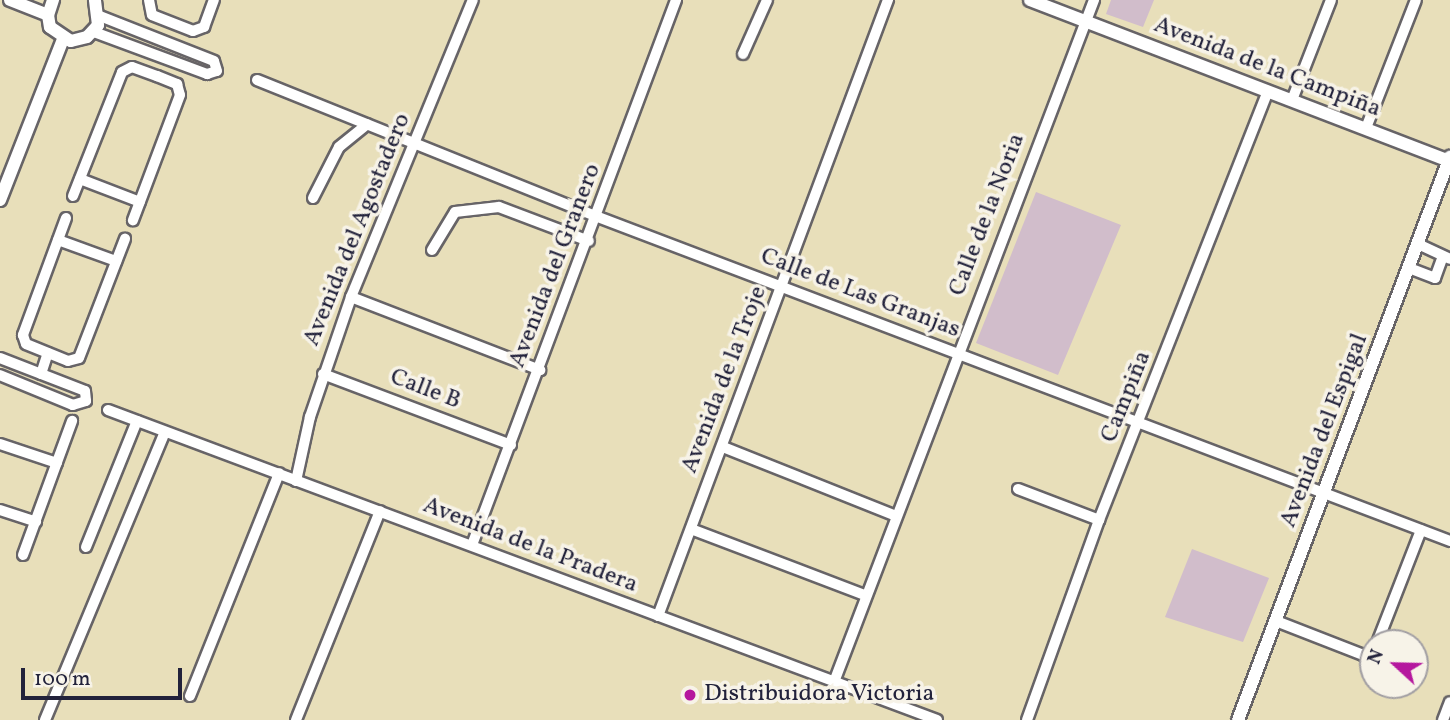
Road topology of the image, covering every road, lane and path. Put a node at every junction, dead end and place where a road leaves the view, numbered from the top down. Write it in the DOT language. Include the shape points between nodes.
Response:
graph roads {
  1 [pos="10,0"];
  2 [pos="53,0"];
  3 [pos="95,0"];
  4 [pos="149,0"];
  5 [pos="215,0"];
  6 [pos="473,0"];
  7 [pos="676,0"];
  8 [pos="767,0"];
  9 [pos="888,0"];
  10 [pos="1030,0"];
  11 [pos="1094,0"];
  12 [pos="1331,0"];
  13 [pos="1416,0"];
  14 [pos="48,15"];
  15 [pos="100,16"];
  16 [pos="1086,22"];
  17 [pos="176,24"];
  18 [pos="94,32"];
  19 [pos="63,39"];
  20 [pos="168,43"];
  21 [pos="743,54"];
  22 [pos="163,57"];
  23 [pos="157,76"];
  24 [pos="257,79"];
  25 [pos="1268,91"];
  26 [pos="1292,100"];
  27 [pos="367,124"];
  28 [pos="1366,128"];
  29 [pos="415,145"];
  30 [pos="1450,160"];
  31 [pos="80,179"];
  32 [pos="73,196"];
  33 [pos="313,198"];
  34 [pos="0,200"];
  35 [pos="140,202"];
  36 [pos="598,217"];
  37 [pos="66,218"];
  38 [pos="133,220"];
  39 [pos="125,239"];
  40 [pos="58,240"];
  41 [pos="589,241"];
  42 [pos="1418,244"];
  43 [pos="432,250"];
  44 [pos="1447,257"];
  45 [pos="116,261"];
  46 [pos="1409,268"];
  47 [pos="783,287"];
  48 [pos="351,297"];
  49 [pos="48,354"];
  50 [pos="956,354"];
  51 [pos="0,358"];
  52 [pos="540,370"];
  53 [pos="41,373"];
  54 [pos="0,374"];
  55 [pos="323,374"];
  56 [pos="108,410"];
  57 [pos="72,421"];
  58 [pos="137,421"];
  59 [pos="1141,422"];
  60 [pos="165,432"];
  61 [pos="0,444"];
  62 [pos="511,445"];
  63 [pos="723,447"];
  64 [pos="57,463"];
  65 [pos="279,473"];
  66 [pos="296,481"];
  67 [pos="1018,489"];
  68 [pos="1324,494"];
  69 [pos="0,510"];
  70 [pos="380,511"];
  71 [pos="894,515"];
  72 [pos="1099,520"];
  73 [pos="36,522"];
  74 [pos="691,529"];
  75 [pos="1421,530"];
  76 [pos="1450,541"];
  77 [pos="472,545"];
  78 [pos="86,547"];
  79 [pos="23,555"];
  80 [pos="864,595"];
  81 [pos="658,616"];
  82 [pos="1276,621"];
  83 [pos="1382,629"];
  84 [pos="1359,653"];
  85 [pos="834,682"];
  86 [pos="190,696"];
  87 [pos="1450,702"];
  88 [pos="45,720"];
  89 [pos="296,720"];
  90 [pos="937,720"];
  91 [pos="1027,720"];
  92 [pos="1238,720"];
  93 [pos="1443,720"];
  1 -- 14 [label="street"];
  2 -- 14 [label="street"];
  3 -- 15 [label="street"];
  4 -- 17 [label="street" via="152,15"];
  5 -- 17 [label="street" via="198,31"];
  6 -- 29 [label="street, Avenida del Agostadero"];
  7 -- 36 [label="street, Avenida del Granero"];
  8 -- 21 [label="street"];
  9 -- 47 [label="street, Avenida de la Troje"];
  10 -- 16 [label="street, Avenida de la Campiña"];
  11 -- 16 [label="street, Calle de la Noria"];
  12 -- 26 [label="street"];
  13 -- 28 [label="street"];
  14 -- 19 [label="street" via="50,27"];
  15 -- 18 [label="street"];
  15 -- 20 [label="street"];
  16 -- 25 [label="street, Avenida de la Campiña"];
  16 -- 50 [label="street, Calle de la Noria"];
  17 -- 20 [label="street"];
  18 -- 19 [label="street" via="79,41"];
  18 -- 22 [label="street"];
  19 -- 34 [label="street"];
  20 -- 22 [label="street" via="214,61 218,68 207,74"];
  22 -- 23 [label="street"];
  23 -- 31 [label="street" via="132,67 122,72"];
  23 -- 35 [label="street" via="177,84 180,95"];
  24 -- 27 [label="street, Calle de Las Granjas"];
  25 -- 26 [label="street, Avenida de la Campiña"];
  25 -- 59 [label="street, Campiña"];
  26 -- 28 [label="street, Avenida de la Campiña"];
  27 -- 29 [label="street, Calle de Las Granjas"];
  27 -- 33 [label="street" via="338,147"];
  28 -- 30 [label="street, Avenida de la Campiña"];
  29 -- 36 [label="street, Calle de Las Granjas"];
  29 -- 48 [label="street, Avenida del Agostadero"];
  30 -- 42 [label="street, Avenida del Espigal"];
  31 -- 32 [label="street"];
  31 -- 35 [label="street"];
  35 -- 38 [label="street"];
  36 -- 41 [label="street, Avenida del Granero"];
  36 -- 47 [label="street, Calle de Las Granjas"];
  37 -- 40 [label="street"];
  39 -- 45 [label="street"];
  40 -- 45 [label="street"];
  40 -- 49 [label="street" via="23,335 26,344"];
  41 -- 43 [label="street" via="499,207 455,212"];
  41 -- 52 [label="street, Avenida del Granero"];
  42 -- 44 [label="street"];
  42 -- 46 [label="street, Avenida del Espigal"];
  44 -- 46 [label="street" via="1434,278"];
  45 -- 49 [label="street" via="79,358 73,362"];
  46 -- 68 [label="street, Avenida del Espigal"];
  47 -- 50 [label="street, Calle de Las Granjas"];
  47 -- 63 [label="street, Avenida de la Troje"];
  48 -- 52 [label="street"];
  48 -- 55 [label="street, Avenida del Agostadero"];
  49 -- 53 [label="street"];
  50 -- 59 [label="street, Calle de Las Granjas"];
  50 -- 71 [label="street, Calle de la Noria"];
  51 -- 53 [label="street"];
  52 -- 62 [label="street, Avenida del Granero"];
  53 -- 54 [label="street" via="85,391 86,401 74,405"];
  55 -- 62 [label="street, Calle B"];
  55 -- 66 [label="street, Avenida del Agostadero"];
  56 -- 58 [label="street, Avenida de la Pradera"];
  57 -- 64 [label="street"];
  58 -- 60 [label="street, Avenida de la Pradera"];
  58 -- 78 [label="street"];
  59 -- 68 [label="street, Calle de Las Granjas"];
  59 -- 72 [label="street, Campiña"];
  60 -- 65 [label="street, Avenida de la Pradera"];
  60 -- 88 [label="street"];
  61 -- 64 [label="street"];
  62 -- 77 [label="street, Avenida del Granero"];
  63 -- 71 [label="street"];
  63 -- 74 [label="street, Avenida de la Troje"];
  64 -- 73 [label="street"];
  65 -- 66 [label="street, Avenida de la Pradera"];
  65 -- 86 [label="street"];
  66 -- 70 [label="street, Avenida de la Pradera"];
  67 -- 72 [label="street"];
  68 -- 75 [label="street, Calle de Las Granjas"];
  68 -- 82 [label="street, Avenida del Espigal"];
  69 -- 73 [label="street"];
  70 -- 77 [label="street, Avenida de la Pradera"];
  70 -- 89 [label="street"];
  71 -- 80 [label="street, Calle de la Noria"];
  72 -- 91 [label="street, Campiña"];
  73 -- 79 [label="street"];
  74 -- 80 [label="street"];
  74 -- 81 [label="street, Avenida de la Troje"];
  75 -- 76 [label="street, Calle de Las Granjas"];
  75 -- 83 [label="street"];
  77 -- 81 [label="street, Avenida de la Pradera"];
  80 -- 85 [label="street, Calle de la Noria"];
  81 -- 85 [label="street, Avenida de la Pradera"];
  82 -- 84 [label="street"];
  82 -- 92 [label="street, Avenida del Espigal"];
  85 -- 90 [label="street, Avenida de la Pradera"];
  87 -- 93 [label="street"];
}
